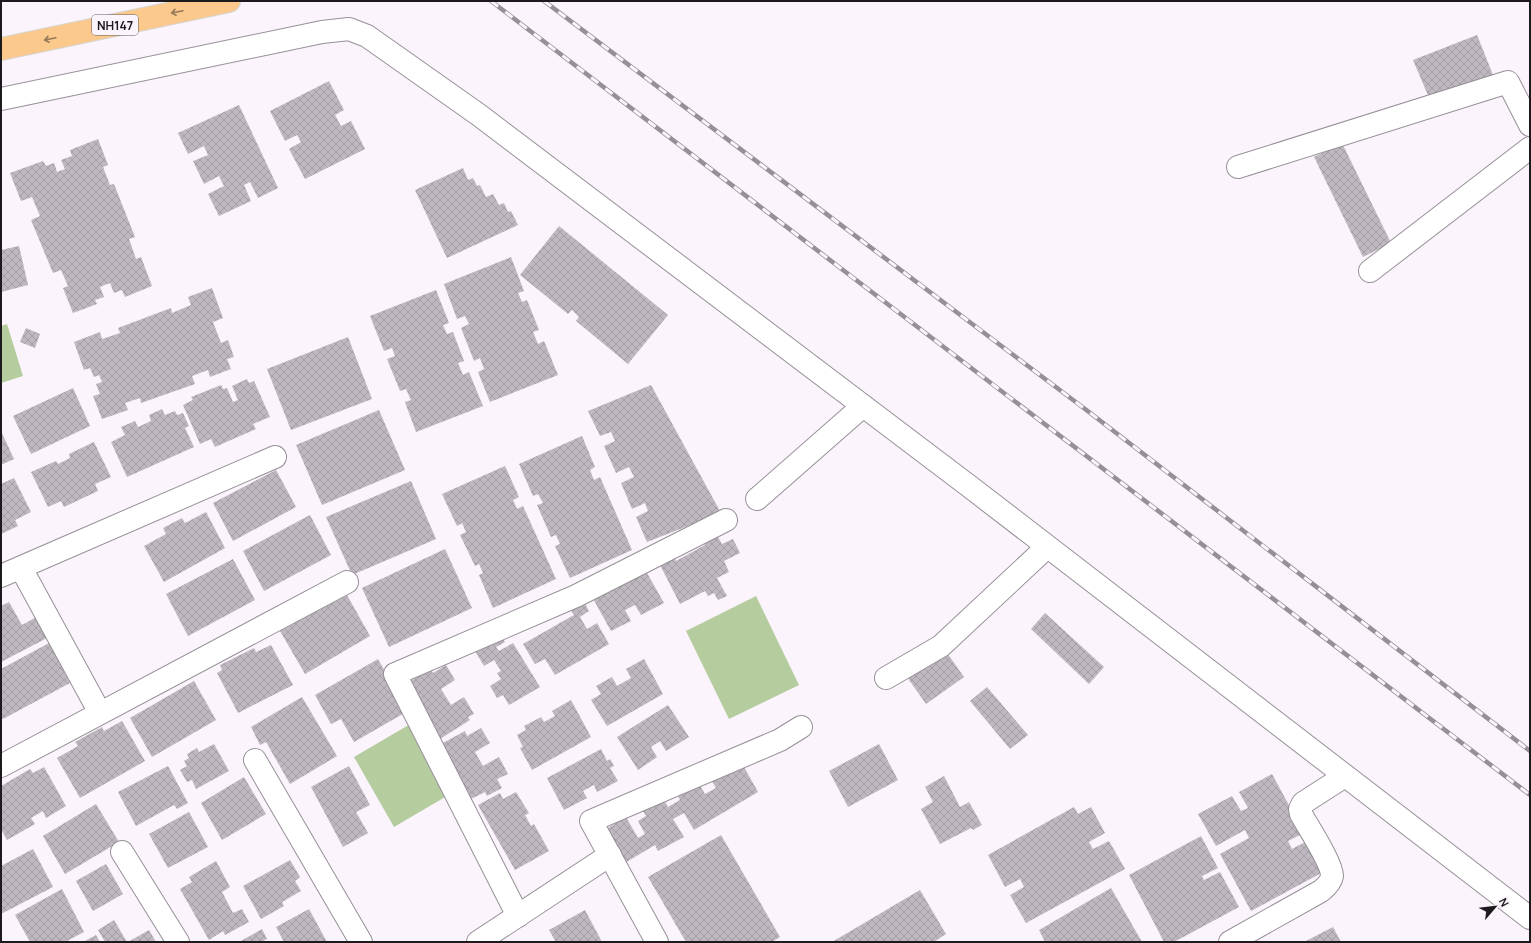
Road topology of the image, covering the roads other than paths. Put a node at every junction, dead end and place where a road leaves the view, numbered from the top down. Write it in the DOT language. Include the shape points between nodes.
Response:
graph roads {
  1 [pos="229,1"];
  2 [pos="1,49"];
  3 [pos="1,99"];
  4 [pos="1530,124"];
  5 [pos="1530,148"];
  6 [pos="1238,167"];
  7 [pos="1370,271"];
  8 [pos="863,406"];
  9 [pos="275,457"];
  10 [pos="757,499"];
  11 [pos="726,520"];
  12 [pos="1047,547"];
  13 [pos="21,568"];
  14 [pos="1,576"];
  15 [pos="347,582"];
  16 [pos="886,678"];
  17 [pos="100,714"];
  18 [pos="801,728"];
  19 [pos="255,760"];
  20 [pos="1,766"];
  21 [pos="1345,776"];
  22 [pos="122,852"];
  23 [pos="610,855"];
  24 [pos="518,916"];
  25 [pos="1530,918"];
  26 [pos="178,942"];
  27 [pos="361,942"];
  28 [pos="478,942"];
  29 [pos="657,942"];
  30 [pos="1230,942"];
  1 -- 2 [label="highway, NH147, one-way"];
  3 -- 8 [label="street" via="322,32 349,29 367,36 479,115"];
  4 -- 6 [label="street" via="1508,82"];
  5 -- 7 [label="street"];
  8 -- 10 [label="street"];
  8 -- 12 [label="street"];
  9 -- 13 [label="street"];
  11 -- 24 [label="street" via="576,596 395,674"];
  12 -- 16 [label="street" via="941,646"];
  12 -- 21 [label="street"];
  13 -- 14 [label="street"];
  13 -- 17 [label="street"];
  15 -- 17 [label="street"];
  17 -- 20 [label="street"];
  18 -- 23 [label="street" via="780,740 591,820"];
  19 -- 27 [label="street"];
  21 -- 25 [label="street"];
  21 -- 30 [label="street" via="1304,803 1300,809 1329,864 1332,876 1329,883 1321,891"];
  22 -- 26 [label="street"];
  23 -- 24 [label="street"];
  23 -- 29 [label="street"];
  24 -- 28 [label="street"];
}
